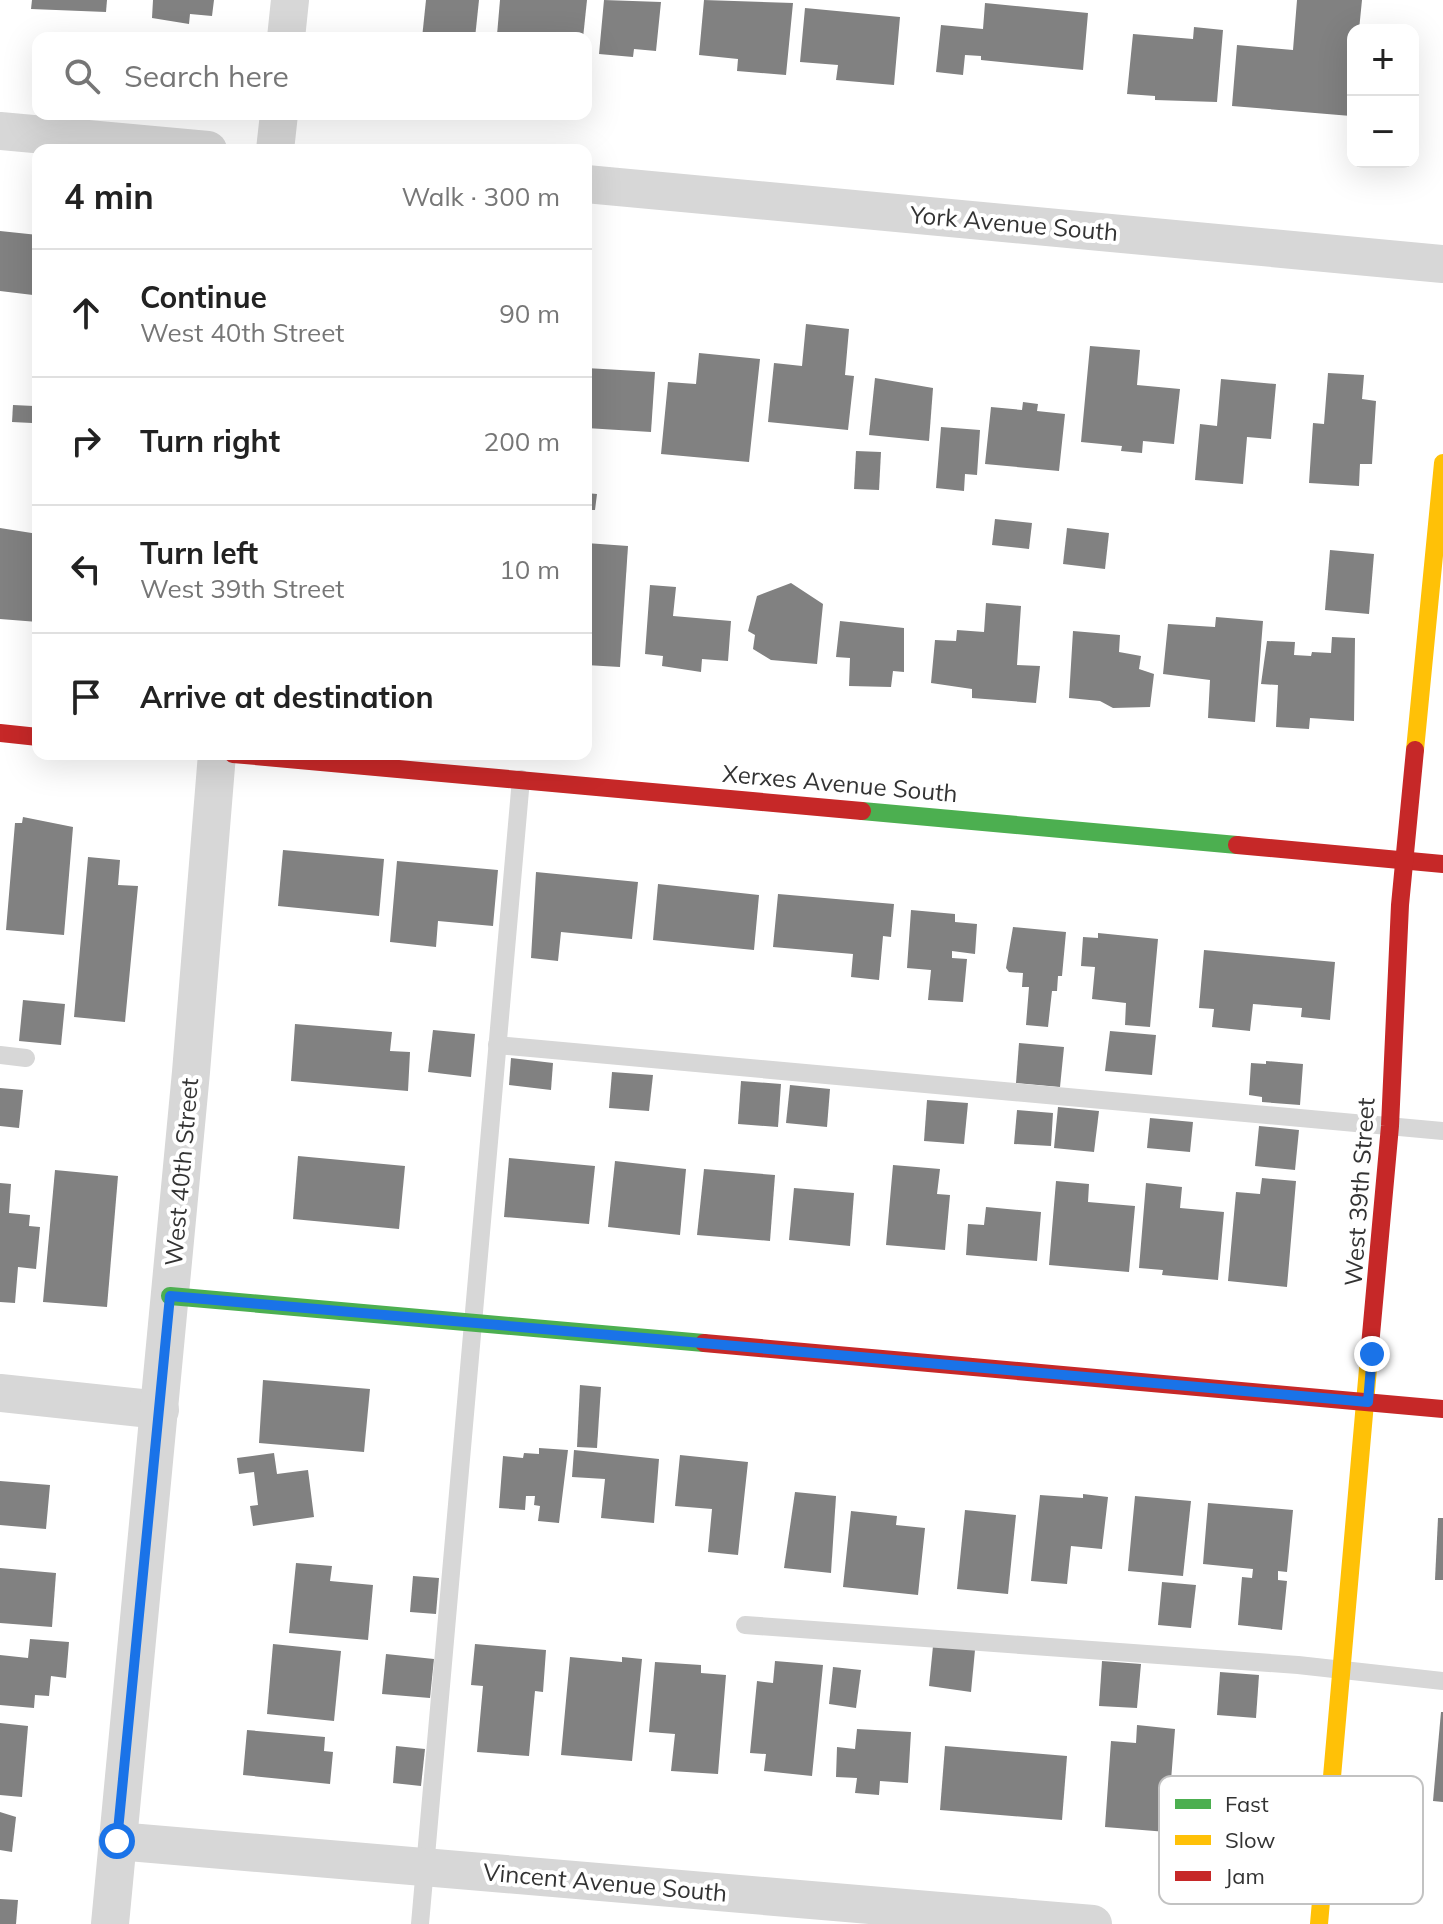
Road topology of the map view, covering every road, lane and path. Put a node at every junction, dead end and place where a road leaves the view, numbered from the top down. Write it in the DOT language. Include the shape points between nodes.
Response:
graph roads {
  1 [pos="290,0"];
  2 [pos="287,32"];
  3 [pos="278,120"];
  4 [pos="0,131"];
  5 [pos="142,144"];
  6 [pos="276,144"];
  7 [pos="592,185"];
  8 [pos="1443,264"];
  9 [pos="1443,463"];
  10 [pos="0,733"];
  11 [pos="32,736"];
  12 [pos="216,760"];
  13 [pos="305,760"];
  14 [pos="521,778"];
  15 [pos="1404,860"];
  16 [pos="1443,864"];
  17 [pos="497,1045"];
  18 [pos="0,1055"];
  19 [pos="26,1058"];
  20 [pos="1390,1126"];
  21 [pos="1443,1131"];
  22 [pos="170,1296"];
  23 [pos="471,1324"];
  24 [pos="0,1393"];
  25 [pos="1368,1402"];
  26 [pos="1443,1409"];
  27 [pos="160,1410"];
  28 [pos="745,1625"];
  29 [pos="1343,1673"];
  30 [pos="1443,1681"];
  31 [pos="1333,1776"];
  32 [pos="117,1841"];
  33 [pos="425,1868"];
  34 [pos="1321,1904"];
  35 [pos="110,1924"];
  36 [pos="420,1924"];
  37 [pos="1093,1924"];
  38 [pos="1319,1924"];
  1 -- 2 [label="street"];
  3 -- 6 [label="street"];
  4 -- 5 [label="street"];
  7 -- 8 [label="street, York Avenue South"];
  9 -- 15 [label="street, West 39th Street"];
  10 -- 11 [label="street"];
  12 -- 22 [label="street, West 40th Street"];
  13 -- 14 [label="street, Xerxes Avenue South"];
  14 -- 15 [label="street, Xerxes Avenue South"];
  14 -- 17 [label="lane"];
  15 -- 16 [label="street, Xerxes Avenue South"];
  15 -- 20 [label="street, West 39th Street"];
  17 -- 20 [label="lane"];
  17 -- 23 [label="lane"];
  18 -- 19 [label="lane"];
  20 -- 21 [label="lane"];
  20 -- 25 [label="street, West 39th Street"];
  22 -- 23 [label="street"];
  22 -- 27 [label="street, West 40th Street"];
  23 -- 25 [label="street"];
  23 -- 33 [label="lane"];
  24 -- 27 [label="street"];
  25 -- 26 [label="street"];
  25 -- 29 [label="street, West 39th Street"];
  27 -- 32 [label="street, West 40th Street"];
  28 -- 29 [label="lane" via="1298,1665"];
  29 -- 30 [label="lane"];
  29 -- 31 [label="street, West 39th Street"];
  32 -- 33 [label="street, Vincent Avenue South"];
  32 -- 35 [label="street, West 40th Street"];
  33 -- 36 [label="lane"];
  33 -- 37 [label="street, Vincent Avenue South"];
  34 -- 38 [label="street, West 39th Street"];
}
